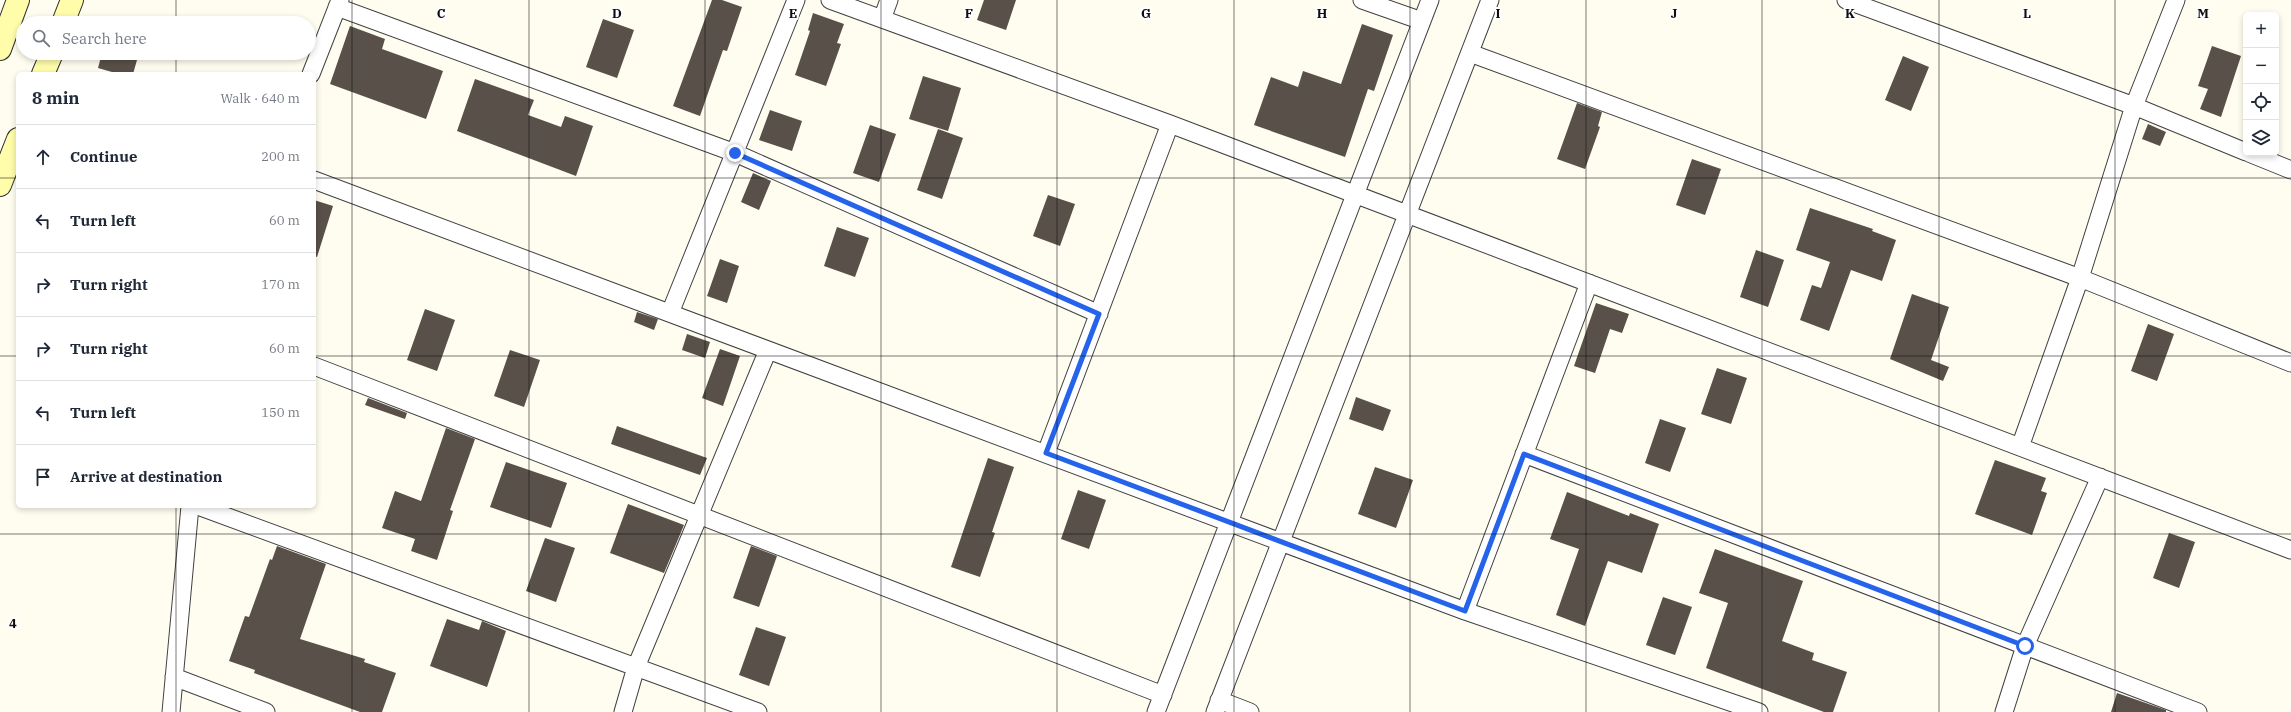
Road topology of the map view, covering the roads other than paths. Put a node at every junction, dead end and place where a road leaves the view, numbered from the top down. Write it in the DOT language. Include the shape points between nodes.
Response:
graph roads {
  1 [pos="18,0"];
  2 [pos="72,0"];
  3 [pos="796,0"];
  4 [pos="830,0"];
  5 [pos="889,0"];
  6 [pos="1362,0"];
  7 [pos="1430,0"];
  8 [pos="1490,0"];
  9 [pos="1846,0"];
  10 [pos="2176,0"];
  11 [pos="338,4"];
  12 [pos="66,16"];
  13 [pos="882,19"];
  14 [pos="1422,21"];
  15 [pos="0,49"];
  16 [pos="1470,53"];
  17 [pos="49,60"];
  18 [pos="44,72"];
  19 [pos="312,72"];
  20 [pos="2134,106"];
  21 [pos="1170,124"];
  22 [pos="16,144"];
  23 [pos="2243,151"];
  24 [pos="735,153"];
  25 [pos="2256,156"];
  26 [pos="2291,170"];
  27 [pos="316,181"];
  28 [pos="0,185"];
  29 [pos="1354,195"];
  30 [pos="1408,214"];
  31 [pos="2080,278"];
  32 [pos="1589,283"];
  33 [pos="670,313"];
  34 [pos="1099,314"];
  35 [pos="768,350"];
  36 [pos="2291,362"];
  37 [pos="316,367"];
  38 [pos="2020,447"];
  39 [pos="1046,453"];
  40 [pos="1524,454"];
  41 [pos="2100,477"];
  42 [pos="190,508"];
  43 [pos="203,508"];
  44 [pos="701,516"];
  45 [pos="1230,521"];
  46 [pos="1281,542"];
  47 [pos="2291,550"];
  48 [pos="1465,611"];
  49 [pos="2025,646"];
  50 [pos="636,667"];
  51 [pos="174,677"];
  52 [pos="1163,695"];
  53 [pos="1217,706"];
  54 [pos="171,712"];
  55 [pos="266,712"];
  56 [pos="623,712"];
  57 [pos="758,712"];
  58 [pos="1156,712"];
  59 [pos="1250,712"];
  60 [pos="1759,712"];
  61 [pos="2004,712"];
  62 [pos="2198,712"];
  1 -- 15 [label="street"];
  2 -- 12 [label="street"];
  3 -- 24 [label="street"];
  4 -- 13 [label="street"];
  5 -- 13 [label="street"];
  6 -- 14 [label="street"];
  7 -- 14 [label="street"];
  8 -- 16 [label="street"];
  9 -- 20 [label="street"];
  10 -- 20 [label="street"];
  11 -- 19 [label="street"];
  11 -- 24 [label="street"];
  13 -- 21 [label="street"];
  14 -- 29 [label="street"];
  16 -- 30 [label="street"];
  16 -- 31 [label="street"];
  17 -- 18 [label="street"];
  20 -- 23 [label="street"];
  20 -- 31 [label="street"];
  21 -- 29 [label="street"];
  21 -- 34 [label="street"];
  22 -- 28 [label="street"];
  24 -- 33 [label="street"];
  24 -- 34 [label="street"];
  25 -- 26 [label="street"];
  27 -- 33 [label="street"];
  29 -- 30 [label="street"];
  29 -- 45 [label="street"];
  30 -- 32 [label="street"];
  30 -- 46 [label="street"];
  31 -- 36 [label="street"];
  31 -- 38 [label="street"];
  32 -- 38 [label="street"];
  32 -- 40 [label="street"];
  33 -- 35 [label="street"];
  34 -- 39 [label="street"];
  35 -- 39 [label="street"];
  35 -- 44 [label="street"];
  37 -- 44 [label="street"];
  38 -- 41 [label="street"];
  39 -- 45 [label="street"];
  40 -- 48 [label="street"];
  40 -- 49 [label="street"];
  41 -- 47 [label="street"];
  41 -- 49 [label="street"];
  42 -- 51 [label="street"];
  43 -- 50 [label="street"];
  44 -- 50 [label="street"];
  44 -- 52 [label="street"];
  45 -- 46 [label="street"];
  45 -- 52 [label="street"];
  46 -- 48 [label="street"];
  46 -- 53 [label="street"];
  48 -- 60 [label="street"];
  49 -- 61 [label="street"];
  49 -- 62 [label="street"];
  50 -- 56 [label="street"];
  50 -- 57 [label="street"];
  51 -- 54 [label="street"];
  51 -- 55 [label="street"];
  52 -- 58 [label="street"];
  53 -- 59 [label="street"];
}
